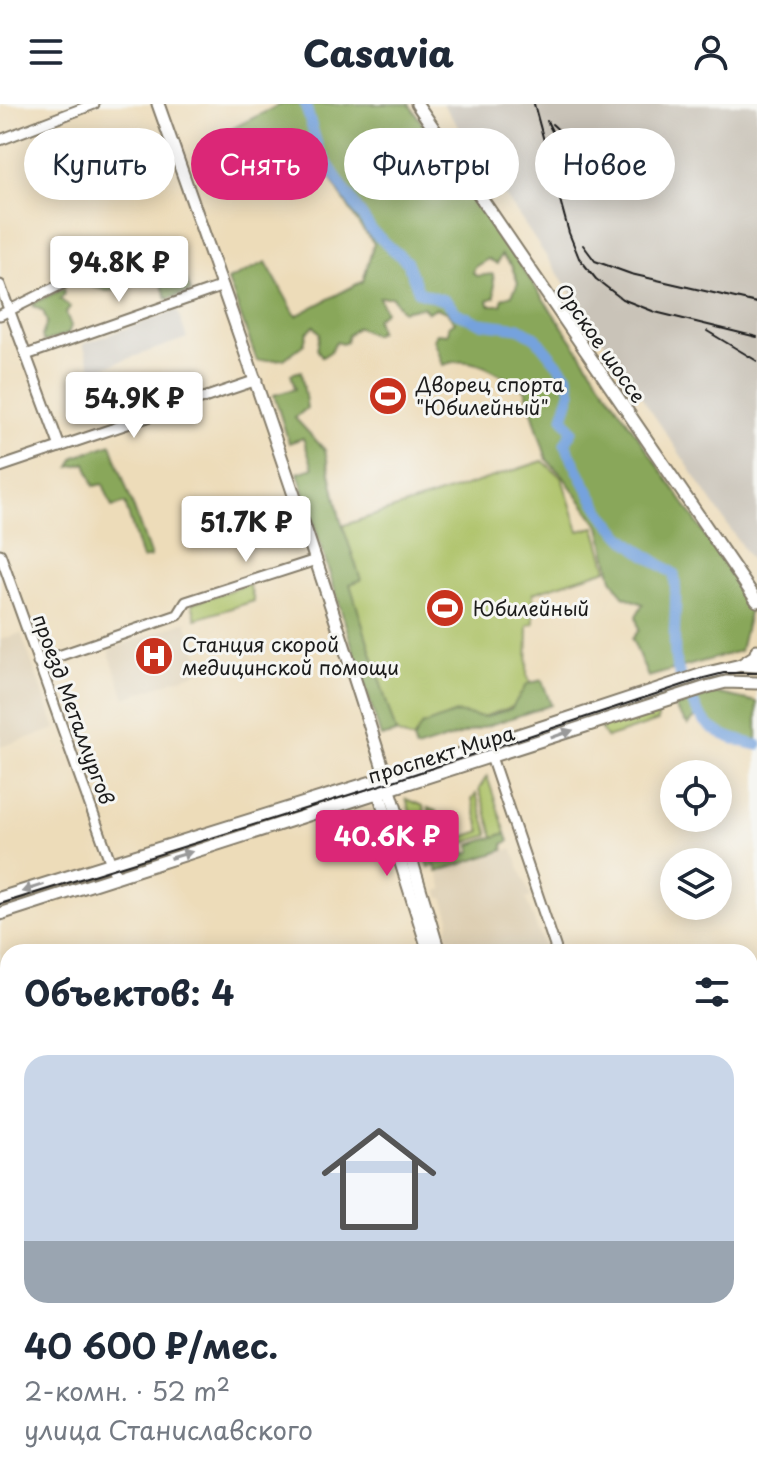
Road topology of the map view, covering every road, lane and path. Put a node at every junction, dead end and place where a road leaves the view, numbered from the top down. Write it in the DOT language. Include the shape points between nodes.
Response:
graph roads {
  1 [pos="94,104"];
  2 [pos="158,104"];
  3 [pos="417,104"];
  4 [pos="0,140"];
  5 [pos="68,281"];
  6 [pos="0,285"];
  7 [pos="223,286"];
  8 [pos="5,313"];
  9 [pos="26,355"];
  10 [pos="257,380"];
  11 [pos="60,447"];
  12 [pos="0,467"];
  13 [pos="0,554"];
  14 [pos="316,560"];
  15 [pos="757,601"];
  16 [pos="757,650"];
  17 [pos="38,663"];
  18 [pos="741,665"];
  19 [pos="757,666"];
  20 [pos="757,683"];
  21 [pos="487,745"];
  22 [pos="492,758"];
  23 [pos="390,783"];
  24 [pos="379,793"];
  25 [pos="302,809"];
  26 [pos="282,816"];
  27 [pos="220,828"];
  28 [pos="224,841"];
  29 [pos="130,857"];
  30 [pos="111,863"];
  31 [pos="134,869"];
  32 [pos="115,875"];
  33 [pos="69,876"];
  34 [pos="73,889"];
  35 [pos="0,898"];
  36 [pos="0,914"];
  37 [pos="426,944"];
  38 [pos="437,944"];
  39 [pos="554,944"];
  1 -- 4 [label="street"];
  2 -- 7 [label="main road"];
  3 -- 15 [label="main road, Орское шоссе"];
  5 -- 8 [label="street"];
  6 -- 8 [label="street"];
  7 -- 9 [label="street"];
  7 -- 10 [label="main road"];
  8 -- 9 [label="street"];
  9 -- 11 [label="street"];
  10 -- 11 [label="street"];
  10 -- 14 [label="main road"];
  11 -- 12 [label="street"];
  13 -- 17 [label="street, проезд Металлургов"];
  14 -- 17 [label="street" via="186,602 178,615"];
  14 -- 23 [label="main road"];
  16 -- 18 [label="main road"];
  17 -- 30 [label="street, проезд Металлургов"];
  18 -- 19 [label="main road, проспект Мира"];
  18 -- 21 [label="main road, проспект Мира"];
  22 -- 20 [label="main road, проспект Мира, one-way" via="707,687"];
  21 -- 22 [label="street"];
  21 -- 23 [label="main road, проспект Мира"];
  22 -- 23 [label="main road, проспект Мира"];
  22 -- 39 [label="street"];
  23 -- 24 [label="main road, проспект Мира"];
  23 -- 25 [label="main road, проспект Мира"];
  23 -- 38 [label="main road"];
  24 -- 25 [label="main road, проспект Мира"];
  24 -- 37 [label="main road"];
  25 -- 26 [label="main road, проспект Мира"];
  26 -- 27 [label="main road, проспект Мира"];
  26 -- 28 [label="main road, проспект Мира"];
  27 -- 28 [label="street"];
  27 -- 29 [label="main road, проспект Мира"];
  31 -- 28 [label="main road, проспект Мира, one-way"];
  29 -- 30 [label="main road, проспект Мира"];
  29 -- 31 [label="street"];
  30 -- 32 [label="street, проезд Металлургов"];
  30 -- 33 [label="main road, проспект Мира"];
  31 -- 32 [label="main road, проспект Мира"];
  32 -- 34 [label="main road, проспект Мира"];
  33 -- 34 [label="street"];
  33 -- 35 [label="main road, проспект Мира, one-way"];
  34 -- 36 [label="main road, проспект Мира"];
}
